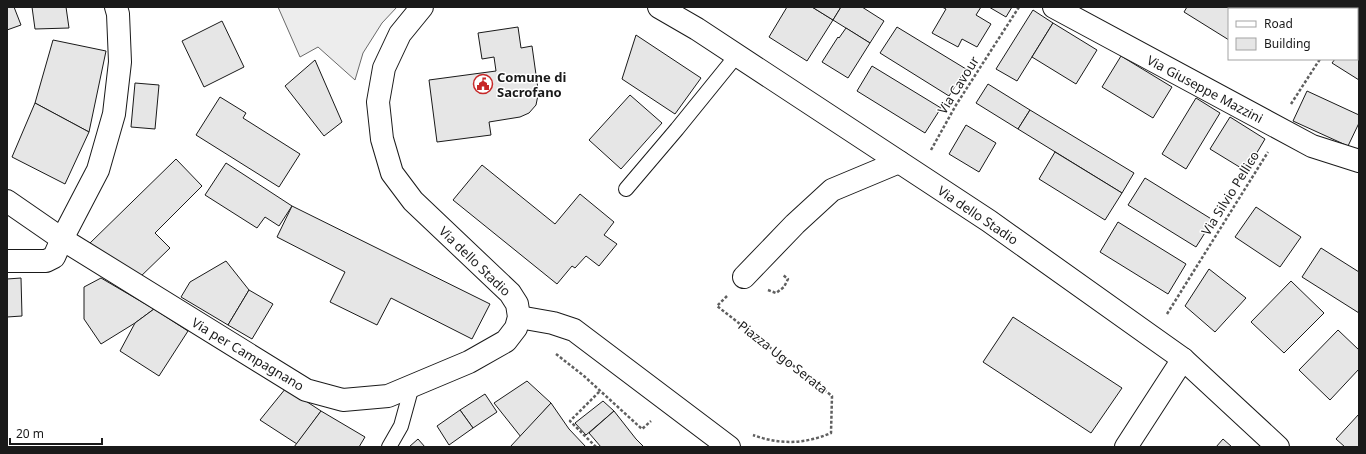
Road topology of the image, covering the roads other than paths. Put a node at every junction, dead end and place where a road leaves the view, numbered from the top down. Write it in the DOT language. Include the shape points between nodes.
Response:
graph roads {
  1 [pos="116,7"];
  2 [pos="422,7"];
  3 [pos="659,7"];
  4 [pos="1054,7"];
  5 [pos="737,55"];
  6 [pos="1359,161"];
  7 [pos="908,168"];
  8 [pos="626,189"];
  9 [pos="7,201"];
  10 [pos="62,239"];
  11 [pos="7,260"];
  12 [pos="738,285"];
  13 [pos="519,317"];
  14 [pos="1183,359"];
  15 [pos="412,386"];
  16 [pos="389,447"];
  17 [pos="729,447"];
  18 [pos="1126,447"];
  19 [pos="1278,447"];
  1 -- 10 [label="street" via="120,62 114,114 98,170"];
  2 -- 13 [label="street, Via dello Stadio" via="400,34 384,68 378,102 382,139 392,173 413,201 510,293 517,304"];
  3 -- 5 [label="street, Via dello Stadio"];
  4 -- 6 [label="street, Via Giuseppe Mazzini" via="1312,146"];
  5 -- 7 [label="street, Via dello Stadio"];
  5 -- 8 [label="lane"];
  7 -- 12 [label="street" via="832,190 795,224"];
  7 -- 14 [label="street, Via dello Stadio" via="989,221"];
  9 -- 10 [label="street, Via per Campagnano"];
  10 -- 11 [label="street" via="54,257 46,261"];
  10 -- 15 [label="street, Via per Campagnano" via="306,390 343,400 388,396"];
  13 -- 15 [label="street, Via per Campagnano" via="516,328 506,341 470,362"];
  13 -- 17 [label="street" via="574,330"];
  14 -- 18 [label="street"];
  14 -- 19 [label="street, Via dello Stadio"];
  15 -- 16 [label="lane" via="401,426"];
}
